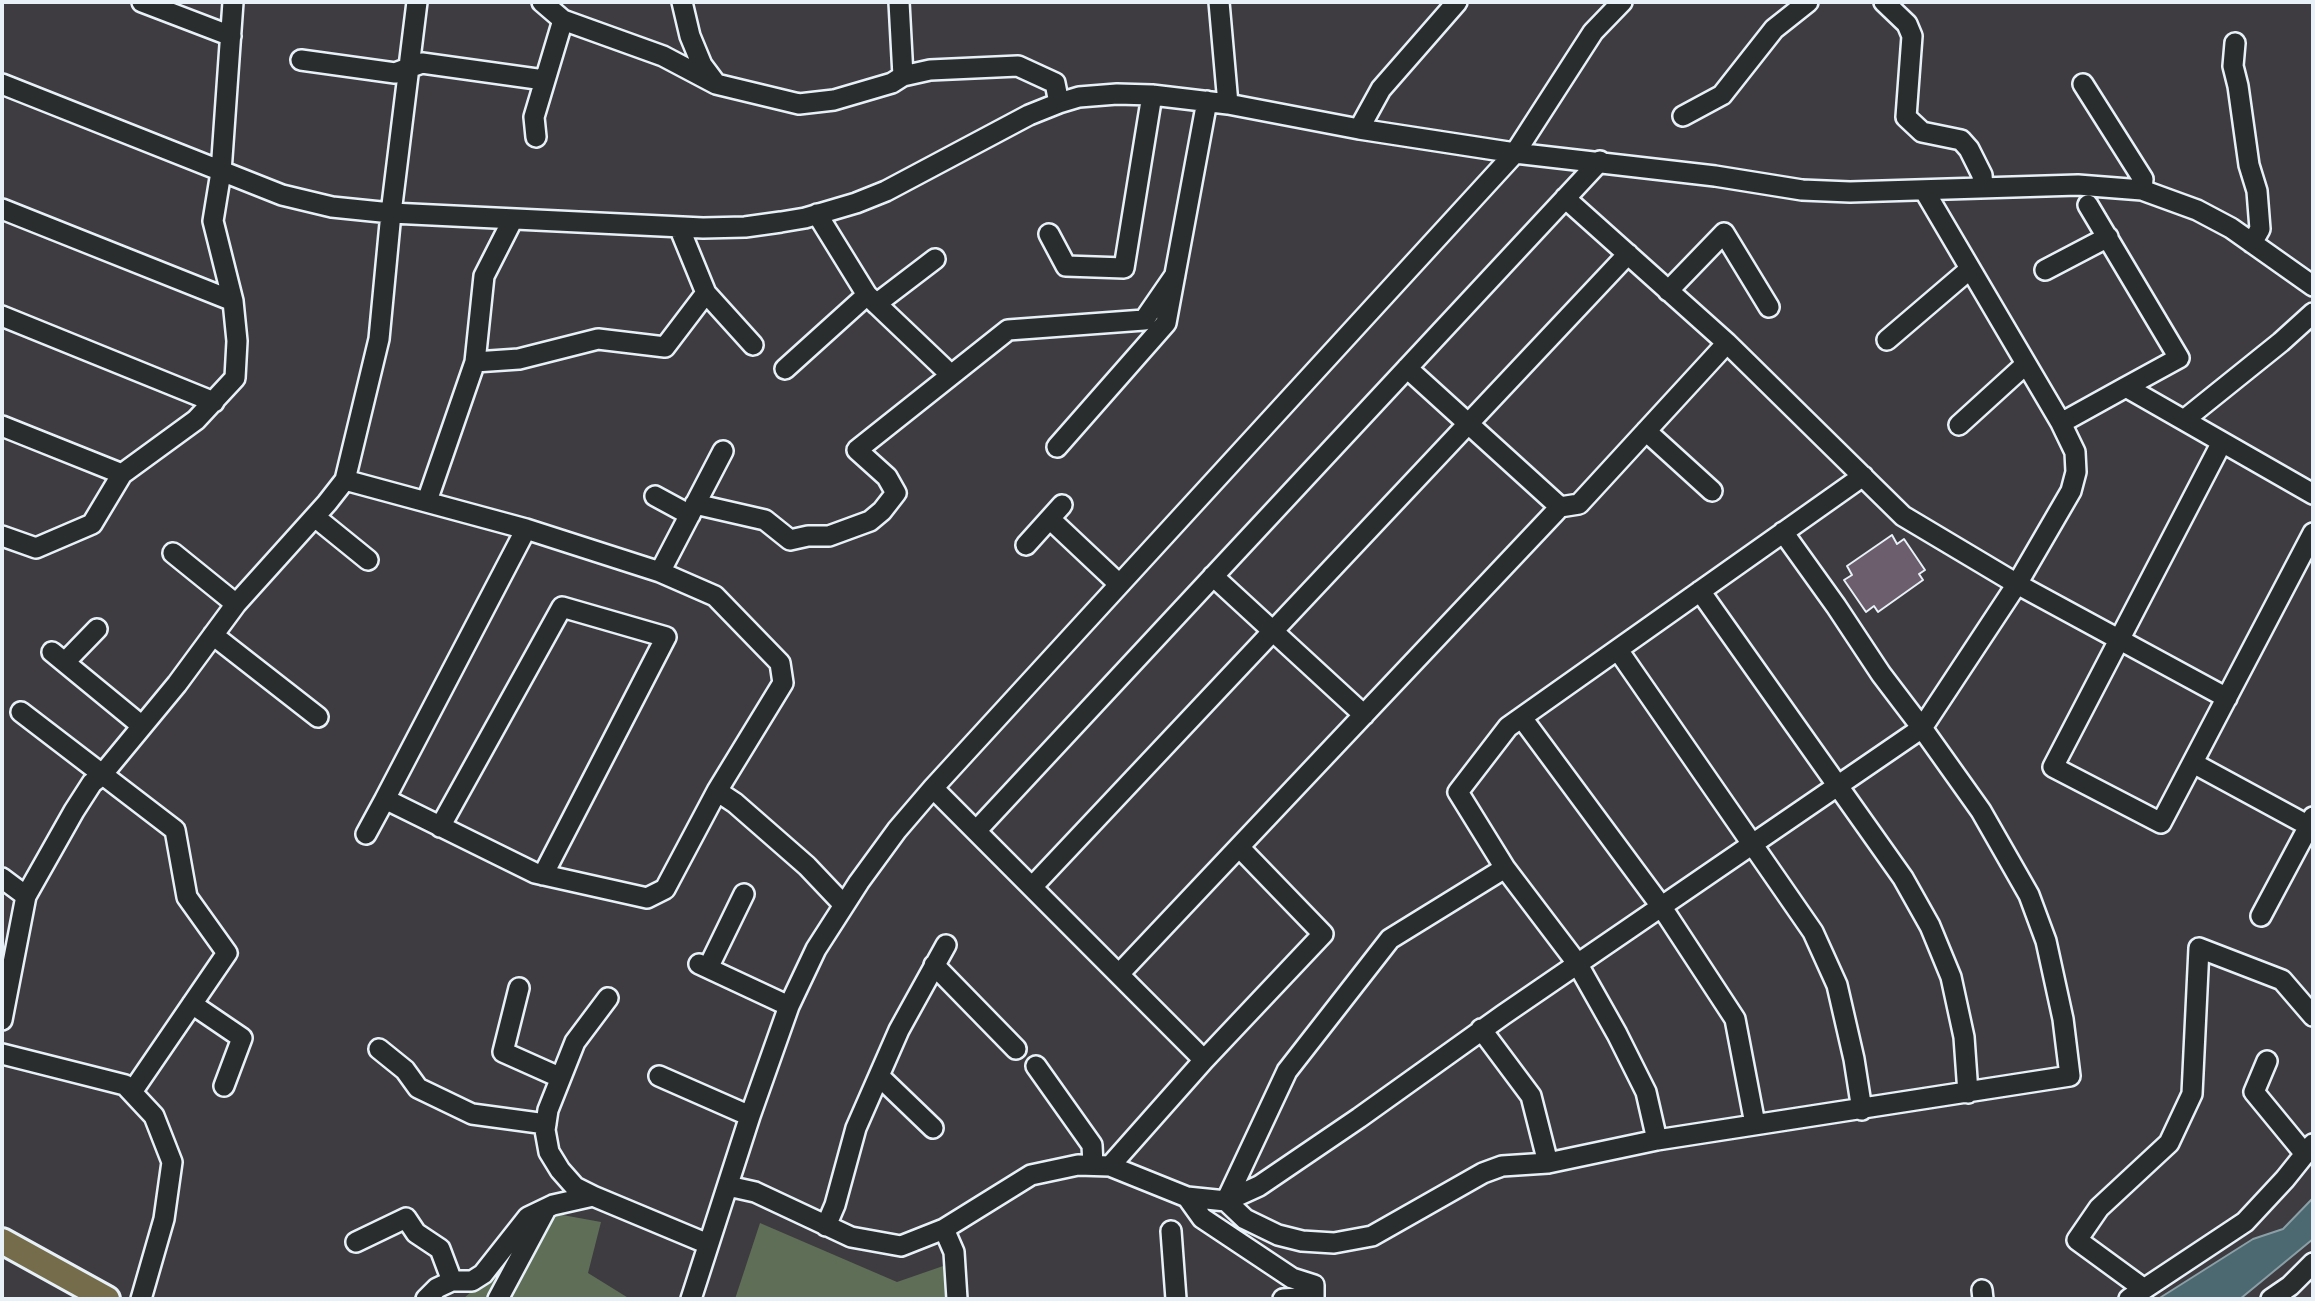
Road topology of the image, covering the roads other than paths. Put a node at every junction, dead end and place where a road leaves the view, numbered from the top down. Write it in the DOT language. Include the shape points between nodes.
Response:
graph roads {
  1 [pos="142,2"];
  2 [pos="233,2"];
  3 [pos="417,2"];
  4 [pos="542,2"];
  5 [pos="682,2"];
  6 [pos="899,2"];
  7 [pos="1219,2"];
  8 [pos="1457,2"];
  9 [pos="1622,2"];
  10 [pos="1808,2"];
  11 [pos="1884,2"];
  12 [pos="563,20"];
  13 [pos="231,36"];
  14 [pos="2235,43"];
  15 [pos="301,60"];
  16 [pos="407,69"];
  17 [pos="903,76"];
  18 [pos="544,80"];
  19 [pos="716,83"];
  20 [pos="2,84"];
  21 [pos="2083,84"];
  22 [pos="1152,95"];
  23 [pos="1206,101"];
  24 [pos="1059,103"];
  25 [pos="1228,104"];
  26 [pos="1683,116"];
  27 [pos="1359,129"];
  28 [pos="536,137"];
  29 [pos="1515,153"];
  30 [pos="1600,161"];
  31 [pos="221,172"];
  32 [pos="1983,187"];
  33 [pos="1924,190"];
  34 [pos="2142,190"];
  35 [pos="1565,198"];
  36 [pos="2088,205"];
  37 [pos="2,209"];
  38 [pos="391,213"];
  39 [pos="817,214"];
  40 [pos="513,219"];
  41 [pos="679,227"];
  42 [pos="1049,234"];
  43 [pos="2108,237"];
  44 [pos="2252,243"];
  45 [pos="1628,254"];
  46 [pos="935,259"];
  47 [pos="1970,269"];
  48 [pos="2045,270"];
  49 [pos="1175,275"];
  50 [pos="2313,286"];
  51 [pos="1668,290"];
  52 [pos="706,293"];
  53 [pos="872,300"];
  54 [pos="233,301"];
  55 [pos="1769,307"];
  56 [pos="2313,313"];
  57 [pos="2,316"];
  58 [pos="1887,340"];
  59 [pos="1727,343"];
  60 [pos="753,345"];
  61 [pos="475,362"];
  62 [pos="2026,364"];
  63 [pos="1407,368"];
  64 [pos="785,369"];
  65 [pos="951,375"];
  66 [pos="2126,387"];
  67 [pos="214,402"];
  68 [pos="2185,420"];
  69 [pos="1469,423"];
  70 [pos="2061,423"];
  71 [pos="1959,425"];
  72 [pos="2,426"];
  73 [pos="1646,431"];
  74 [pos="2222,442"];
  75 [pos="1057,447"];
  76 [pos="723,451"];
  77 [pos="122,474"];
  78 [pos="1863,476"];
  79 [pos="345,480"];
  80 [pos="1712,491"];
  81 [pos="2313,494"];
  82 [pos="655,496"];
  83 [pos="426,501"];
  84 [pos="1560,507"];
  85 [pos="692,510"];
  86 [pos="315,517"];
  87 [pos="526,529"];
  88 [pos="1783,532"];
  89 [pos="2313,533"];
  90 [pos="2,536"];
  91 [pos="1027,545"];
  92 [pos="173,552"];
  93 [pos="368,560"];
  94 [pos="660,572"];
  95 [pos="1213,576"];
  96 [pos="1119,584"];
  97 [pos="2017,584"];
  98 [pos="1700,592"];
  99 [pos="236,604"];
  100 [pos="97,629"];
  101 [pos="1273,631"];
  102 [pos="213,635"];
  103 [pos="2119,639"];
  104 [pos="1618,650"];
  105 [pos="2227,698"];
  106 [pos="21,712"];
  107 [pos="1364,715"];
  108 [pos="318,716"];
  109 [pos="1522,718"];
  110 [pos="142,726"];
  111 [pos="1922,728"];
  112 [pos="2193,763"];
  113 [pos="101,776"];
  114 [pos="1837,786"];
  115 [pos="933,788"];
  116 [pos="717,792"];
  117 [pos="385,799"];
  118 [pos="2311,822"];
  119 [pos="440,827"];
  120 [pos="976,831"];
  121 [pos="366,834"];
  122 [pos="1751,845"];
  123 [pos="1239,847"];
  124 [pos="1505,868"];
  125 [pos="543,875"];
  126 [pos="2,878"];
  127 [pos="1032,887"];
  128 [pos="744,894"];
  129 [pos="26,896"];
  130 [pos="843,904"];
  131 [pos="1661,906"];
  132 [pos="2261,916"];
  133 [pos="946,946"];
  134 [pos="1577,963"];
  135 [pos="934,965"];
  136 [pos="1119,974"];
  137 [pos="519,988"];
  138 [pos="608,998"];
  139 [pos="192,1004"];
  140 [pos="789,1006"];
  141 [pos="2,1016"];
  142 [pos="2313,1016"];
  143 [pos="1481,1029"];
  144 [pos="379,1049"];
  145 [pos="1016,1049"];
  146 [pos="2,1054"];
  147 [pos="1204,1060"];
  148 [pos="2267,1061"];
  149 [pos="1036,1066"];
  150 [pos="659,1076"];
  151 [pos="559,1077"];
  152 [pos="880,1077"];
  153 [pos="224,1086"];
  154 [pos="132,1092"];
  155 [pos="1968,1093"];
  156 [pos="1862,1110"];
  157 [pos="750,1116"];
  158 [pos="546,1124"];
  159 [pos="1755,1124"];
  160 [pos="933,1129"];
  161 [pos="1657,1140"];
  162 [pos="2309,1149"];
  163 [pos="1548,1163"];
  164 [pos="1102,1166"];
  165 [pos="728,1185"];
  166 [pos="593,1196"];
  167 [pos="1187,1197"];
  168 [pos="1226,1201"];
  169 [pos="547,1208"];
  170 [pos="826,1226"];
  171 [pos="944,1230"];
  172 [pos="1171,1231"];
  173 [pos="2,1241"];
  174 [pos="356,1242"];
  175 [pos="708,1244"];
  176 [pos="2313,1263"];
  177 [pos="452,1281"];
  178 [pos="2136,1294"];
  179 [pos="99,1295"];
  180 [pos="1314,1298"];
  181 [pos="141,1299"];
  182 [pos="426,1299"];
  183 [pos="498,1299"];
  184 [pos="691,1299"];
  185 [pos="957,1299"];
  186 [pos="1176,1299"];
  187 [pos="1283,1299"];
  188 [pos="2271,1299"];
  1 -- 13 [label="street"];
  2 -- 13 [label="street"];
  3 -- 16 [label="street"];
  4 -- 12 [label="street"];
  5 -- 19 [label="street" via="702,65"];
  6 -- 17 [label="street"];
  7 -- 25 [label="street"];
  8 -- 27 [label="street" via="1381,89"];
  9 -- 29 [label="street" via="1592,32"];
  10 -- 26 [label="street" via="1774,29 1722,95"];
  11 -- 32 [label="street" via="1907,24 1912,36 1906,117 1922,132 1961,140 1982,175"];
  12 -- 18 [label="street"];
  12 -- 19 [label="street" via="663,56"];
  13 -- 31 [label="street"];
  14 -- 44 [label="street" via="2233,66 2257,191 2260,229"];
  15 -- 16 [label="street" via="395,73"];
  16 -- 18 [label="street" via="422,63"];
  16 -- 38 [label="street"];
  17 -- 19 [label="street" via="834,100 799,104"];
  17 -- 24 [label="street" via="930,70 1018,66 1055,83"];
  18 -- 28 [label="street" via="534,117"];
  20 -- 31 [label="street"];
  21 -- 34 [label="street" via="2143,179"];
  22 -- 23 [label="street"];
  22 -- 24 [label="street" via="1079,97"];
  22 -- 42 [label="street" via="1124,268 1066,266"];
  23 -- 25 [label="street"];
  23 -- 49 [label="street"];
  24 -- 39 [label="street" via="886,191"];
  25 -- 27 [label="street"];
  27 -- 29 [label="street"];
  29 -- 30 [label="street"];
  29 -- 96 [label="street"];
  30 -- 33 [label="street" via="1802,190"];
  30 -- 35 [label="street"];
  31 -- 38 [label="street" via="303,201"];
  31 -- 54 [label="street" via="214,221"];
  32 -- 33 [label="street"];
  32 -- 34 [label="street" via="2078,185"];
  33 -- 47 [label="street"];
  34 -- 44 [label="street" via="2197,210"];
  35 -- 45 [label="street"];
  35 -- 63 [label="street"];
  36 -- 43 [label="street"];
  37 -- 54 [label="street"];
  38 -- 40 [label="street"];
  38 -- 79 [label="street" via="379,339"];
  39 -- 41 [label="street" via="745,227"];
  39 -- 53 [label="street"];
  40 -- 41 [label="street"];
  40 -- 61 [label="street" via="484,275"];
  41 -- 52 [label="street"];
  43 -- 48 [label="street"];
  43 -- 66 [label="street" via="2179,358"];
  44 -- 50 [label="street"];
  45 -- 51 [label="street"];
  45 -- 69 [label="street"];
  46 -- 53 [label="street"];
  47 -- 58 [label="street"];
  47 -- 62 [label="street"];
  49 -- 65 [label="street" via="1144,320 1008,330"];
  49 -- 75 [label="street" via="1166,323"];
  51 -- 55 [label="street" via="1724,233"];
  51 -- 59 [label="street"];
  52 -- 60 [label="street"];
  52 -- 61 [label="street" via="665,347 598,339 519,359"];
  53 -- 64 [label="street"];
  53 -- 65 [label="street"];
  54 -- 67 [label="street" via="235,378"];
  56 -- 68 [label="street"];
  57 -- 67 [label="street"];
  59 -- 73 [label="street"];
  59 -- 78 [label="street"];
  61 -- 83 [label="street"];
  62 -- 70 [label="street"];
  62 -- 71 [label="street"];
  63 -- 69 [label="street"];
  63 -- 95 [label="street"];
  65 -- 85 [label="street" via="857,450 887,477 896,493 870,521 830,536 790,540 765,520"];
  66 -- 68 [label="street"];
  66 -- 70 [label="street"];
  67 -- 77 [label="street"];
  68 -- 74 [label="street"];
  69 -- 84 [label="street"];
  69 -- 101 [label="street"];
  70 -- 97 [label="street" via="2074,452 2076,472 2071,491"];
  72 -- 77 [label="street"];
  73 -- 80 [label="street"];
  73 -- 84 [label="street" via="1579,504"];
  74 -- 81 [label="street"];
  74 -- 103 [label="street"];
  76 -- 85 [label="street"];
  77 -- 90 [label="street" via="92,524 36,548"];
  78 -- 88 [label="street"];
  78 -- 97 [label="street" via="1903,516"];
  79 -- 83 [label="street"];
  79 -- 86 [label="street"];
  82 -- 85 [label="street"];
  83 -- 87 [label="street"];
  84 -- 107 [label="street"];
  85 -- 94 [label="street"];
  86 -- 93 [label="street"];
  86 -- 99 [label="street"];
  87 -- 94 [label="street"];
  87 -- 117 [label="street"];
  88 -- 98 [label="street"];
  88 -- 111 [label="street"];
  89 -- 105 [label="street"];
  91 -- 96 [label="street" via="1056,512"];
  92 -- 99 [label="street"];
  94 -- 116 [label="street" via="715,596 780,663 783,682"];
  95 -- 101 [label="street"];
  95 -- 120 [label="street"];
  96 -- 115 [label="street"];
  97 -- 103 [label="street"];
  97 -- 111 [label="street"];
  98 -- 104 [label="street"];
  98 -- 114 [label="street"];
  99 -- 102 [label="street"];
  100 -- 110 [label="street" via="59,657"];
  101 -- 107 [label="street"];
  101 -- 127 [label="street"];
  102 -- 108 [label="street"];
  102 -- 110 [label="street"];
  103 -- 105 [label="street"];
  103 -- 112 [label="street" via="2053,766 2161,823"];
  104 -- 109 [label="street"];
  104 -- 122 [label="street"];
  105 -- 112 [label="street"];
  106 -- 113 [label="street"];
  107 -- 123 [label="street"];
  109 -- 124 [label="street" via="1508,727 1458,792"];
  109 -- 131 [label="street"];
  110 -- 113 [label="street"];
  111 -- 114 [label="street"];
  111 -- 155 [label="street" via="1981,811 2029,895 2046,941 2063,1019 2070,1076"];
  112 -- 118 [label="street"];
  113 -- 129 [label="street" via="74,811"];
  113 -- 139 [label="street" via="175,830 187,897 227,953"];
  114 -- 122 [label="street"];
  114 -- 155 [label="street" via="1903,877 1930,926 1953,989 1964,1037"];
  115 -- 120 [label="street"];
  115 -- 130 [label="street"];
  116 -- 125 [label="street" via="665,889 647,898"];
  116 -- 130 [label="street" via="807,866"];
  117 -- 119 [label="street"];
  117 -- 121 [label="street"];
  118 -- 132 [label="street"];
  119 -- 125 [label="street"];
  119 -- 125 [label="street" via="562,607 666,637"];
  120 -- 127 [label="street"];
  122 -- 131 [label="street"];
  122 -- 156 [label="street" via="1813,932 1837,985"];
  123 -- 136 [label="street"];
  123 -- 147 [label="street" via="1324,934"];
  124 -- 134 [label="street"];
  124 -- 168 [label="street" via="1391,939 1287,1071"];
  126 -- 129 [label="street"];
  127 -- 136 [label="street"];
  128 -- 140 [label="street" via="704,966"];
  129 -- 141 [label="street"];
  130 -- 140 [label="street"];
  131 -- 134 [label="street"];
  131 -- 159 [label="street" via="1735,1019"];
  133 -- 135 [label="street"];
  134 -- 143 [label="street"];
  134 -- 161 [label="street" via="1646,1092"];
  135 -- 145 [label="street"];
  135 -- 152 [label="street"];
  136 -- 147 [label="street"];
  137 -- 151 [label="street" via="503,1052"];
  138 -- 151 [label="street" via="575,1042"];
  139 -- 153 [label="street" via="242,1038"];
  139 -- 154 [label="street"];
  140 -- 157 [label="street"];
  142 -- 178 [label="street" via="2282,980 2199,948 2192,1094 2169,1143 2099,1208 2077,1240"];
  143 -- 163 [label="street" via="1531,1096"];
  143 -- 168 [label="street" via="1359,1118 1270,1178"];
  144 -- 158 [label="street" via="405,1070 418,1088 472,1114"];
  146 -- 154 [label="street" via="125,1085"];
  147 -- 164 [label="street"];
  148 -- 162 [label="street" via="2254,1092"];
  149 -- 164 [label="street"];
  150 -- 157 [label="street"];
  151 -- 158 [label="street"];
  152 -- 160 [label="street"];
  152 -- 170 [label="street" via="856,1128"];
  154 -- 181 [label="street" via="154,1116 172,1162 164,1219"];
  155 -- 156 [label="street"];
  156 -- 159 [label="street"];
  157 -- 165 [label="street"];
  158 -- 166 [label="street" via="550,1152 560,1170 575,1187"];
  159 -- 161 [label="street"];
  161 -- 163 [label="street"];
  162 -- 178 [label="street" via="2245,1222"];
  163 -- 168 [label="street" via="1483,1172 1372,1236 1334,1243 1278,1235 1245,1219"];
  164 -- 167 [label="street"];
  164 -- 171 [label="street" via="1078,1165 1031,1175"];
  165 -- 170 [label="street" via="755,1192"];
  165 -- 175 [label="street"];
  166 -- 169 [label="street"];
  166 -- 175 [label="street"];
  167 -- 168 [label="street"];
  167 -- 180 [label="street" via="1202,1218 1292,1278 1314,1285"];
  169 -- 177 [label="street" via="528,1217 483,1274 472,1281"];
  169 -- 183 [label="street"];
  170 -- 171 [label="street" via="851,1237 901,1246"];
  171 -- 185 [label="street" via="954,1252"];
  172 -- 186 [label="street"];
  173 -- 179 [label="main road"];
  174 -- 177 [label="street" via="406,1218 416,1233 440,1250"];
  175 -- 184 [label="street"];
  176 -- 188 [label="street"];
  177 -- 182 [label="street"];
  180 -- 187 [label="street"];
}
